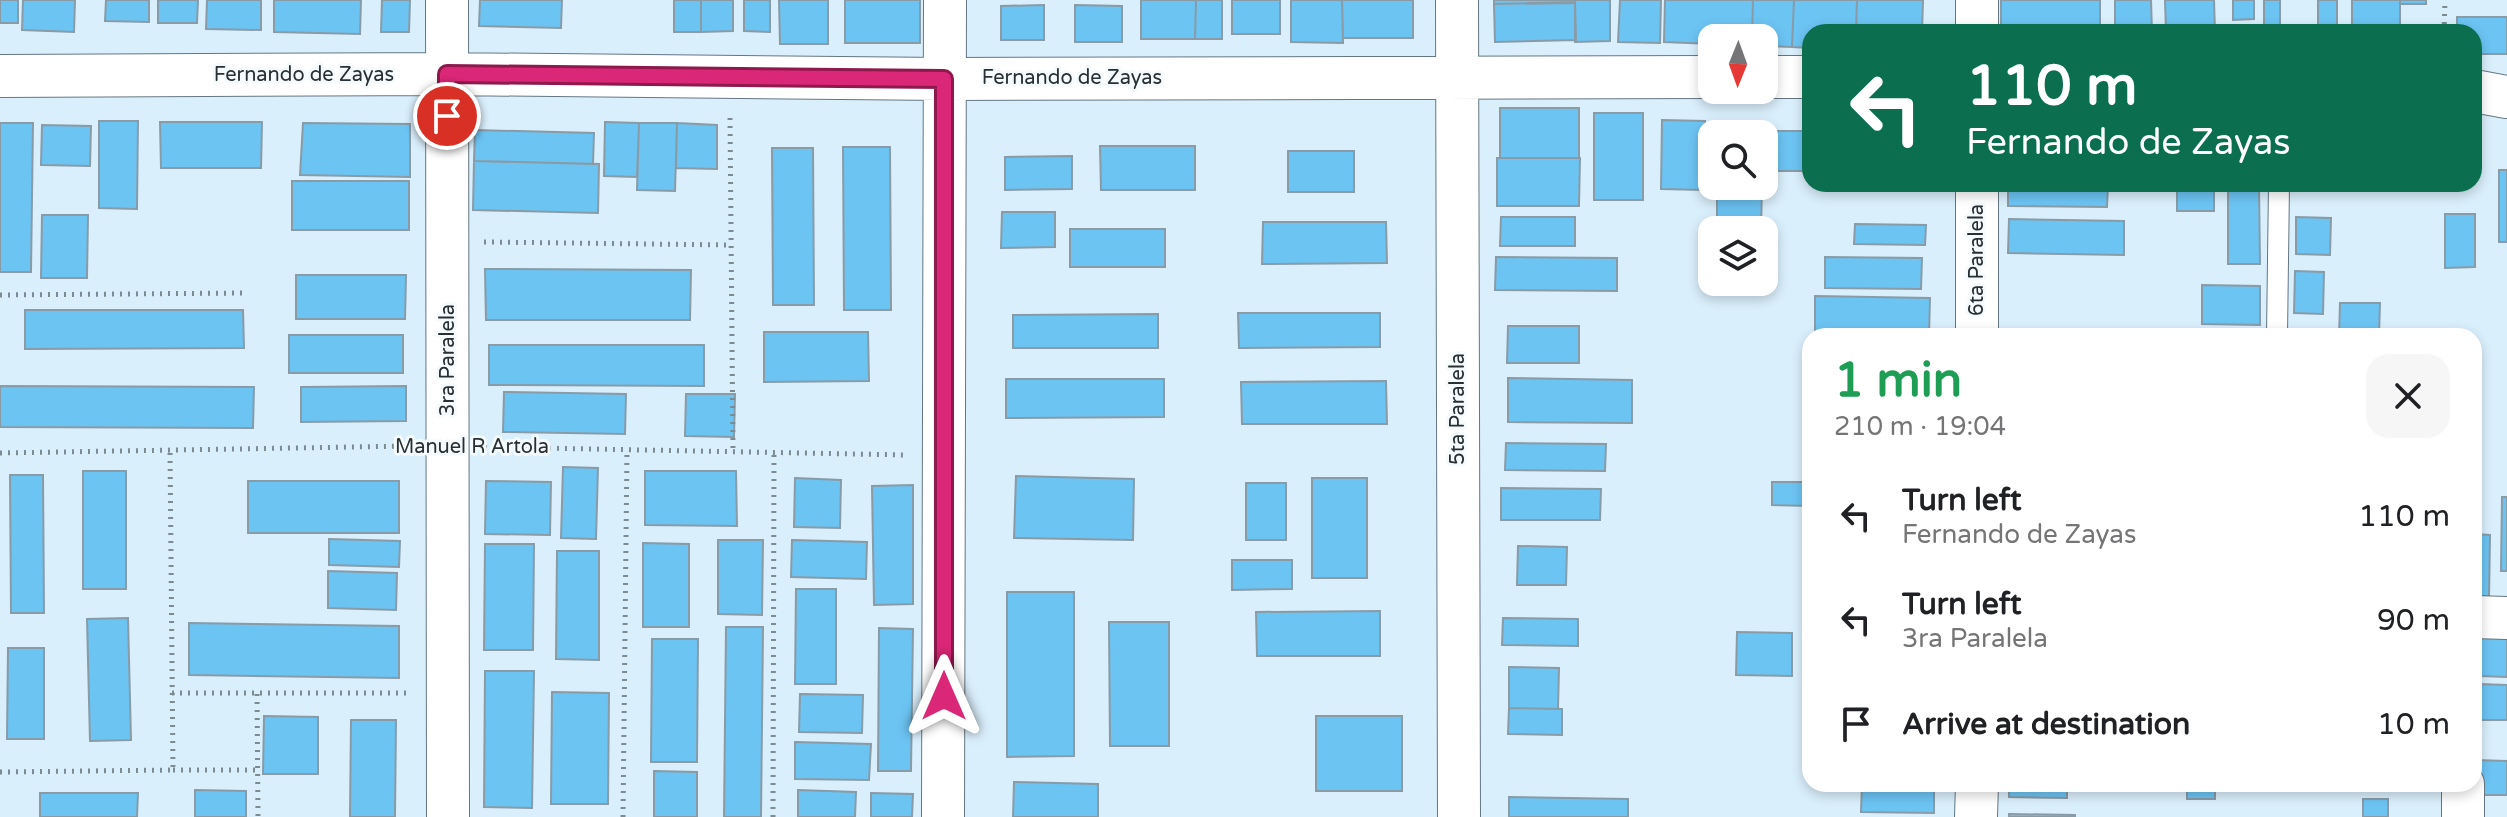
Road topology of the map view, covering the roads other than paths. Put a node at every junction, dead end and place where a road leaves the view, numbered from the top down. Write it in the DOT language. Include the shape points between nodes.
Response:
graph roads {
  1 [pos="447,0"];
  2 [pos="945,0"];
  3 [pos="1457,0"];
  4 [pos="1977,0"];
  5 [pos="1977,24"];
  6 [pos="447,74"];
  7 [pos="0,76"];
  8 [pos="1457,76"];
  9 [pos="1698,77"];
  10 [pos="1778,77"];
  11 [pos="1802,77"];
  12 [pos="944,79"];
  13 [pos="2482,92"];
  14 [pos="2507,97"];
  15 [pos="1977,192"];
  16 [pos="2279,192"];
  17 [pos="1977,328"];
  18 [pos="2277,328"];
  19 [pos="2482,617"];
  20 [pos="2507,618"];
  21 [pos="1977,792"];
  22 [pos="2463,792"];
  23 [pos="448,817"];
  24 [pos="943,817"];
  25 [pos="1459,817"];
  26 [pos="1976,817"];
  27 [pos="2463,817"];
  1 -- 6 [label="street, 3ra Paralela"];
  2 -- 12 [label="street"];
  3 -- 8 [label="street, 5ta Paralela"];
  4 -- 5 [label="street"];
  6 -- 7 [label="street, Fernando de Zayas"];
  6 -- 12 [label="street, Fernando de Zayas"];
  6 -- 23 [label="street, 3ra Paralela"];
  8 -- 9 [label="street, Fernando de Zayas"];
  8 -- 12 [label="street, Fernando de Zayas"];
  8 -- 25 [label="street, 5ta Paralela"];
  10 -- 11 [label="street"];
  12 -- 24 [label="street"];
  13 -- 14 [label="street"];
  15 -- 17 [label="street, 6ta Paralela"];
  16 -- 18 [label="lane"];
  19 -- 20 [label="street"];
  21 -- 26 [label="street"];
  22 -- 27 [label="street"];
}
